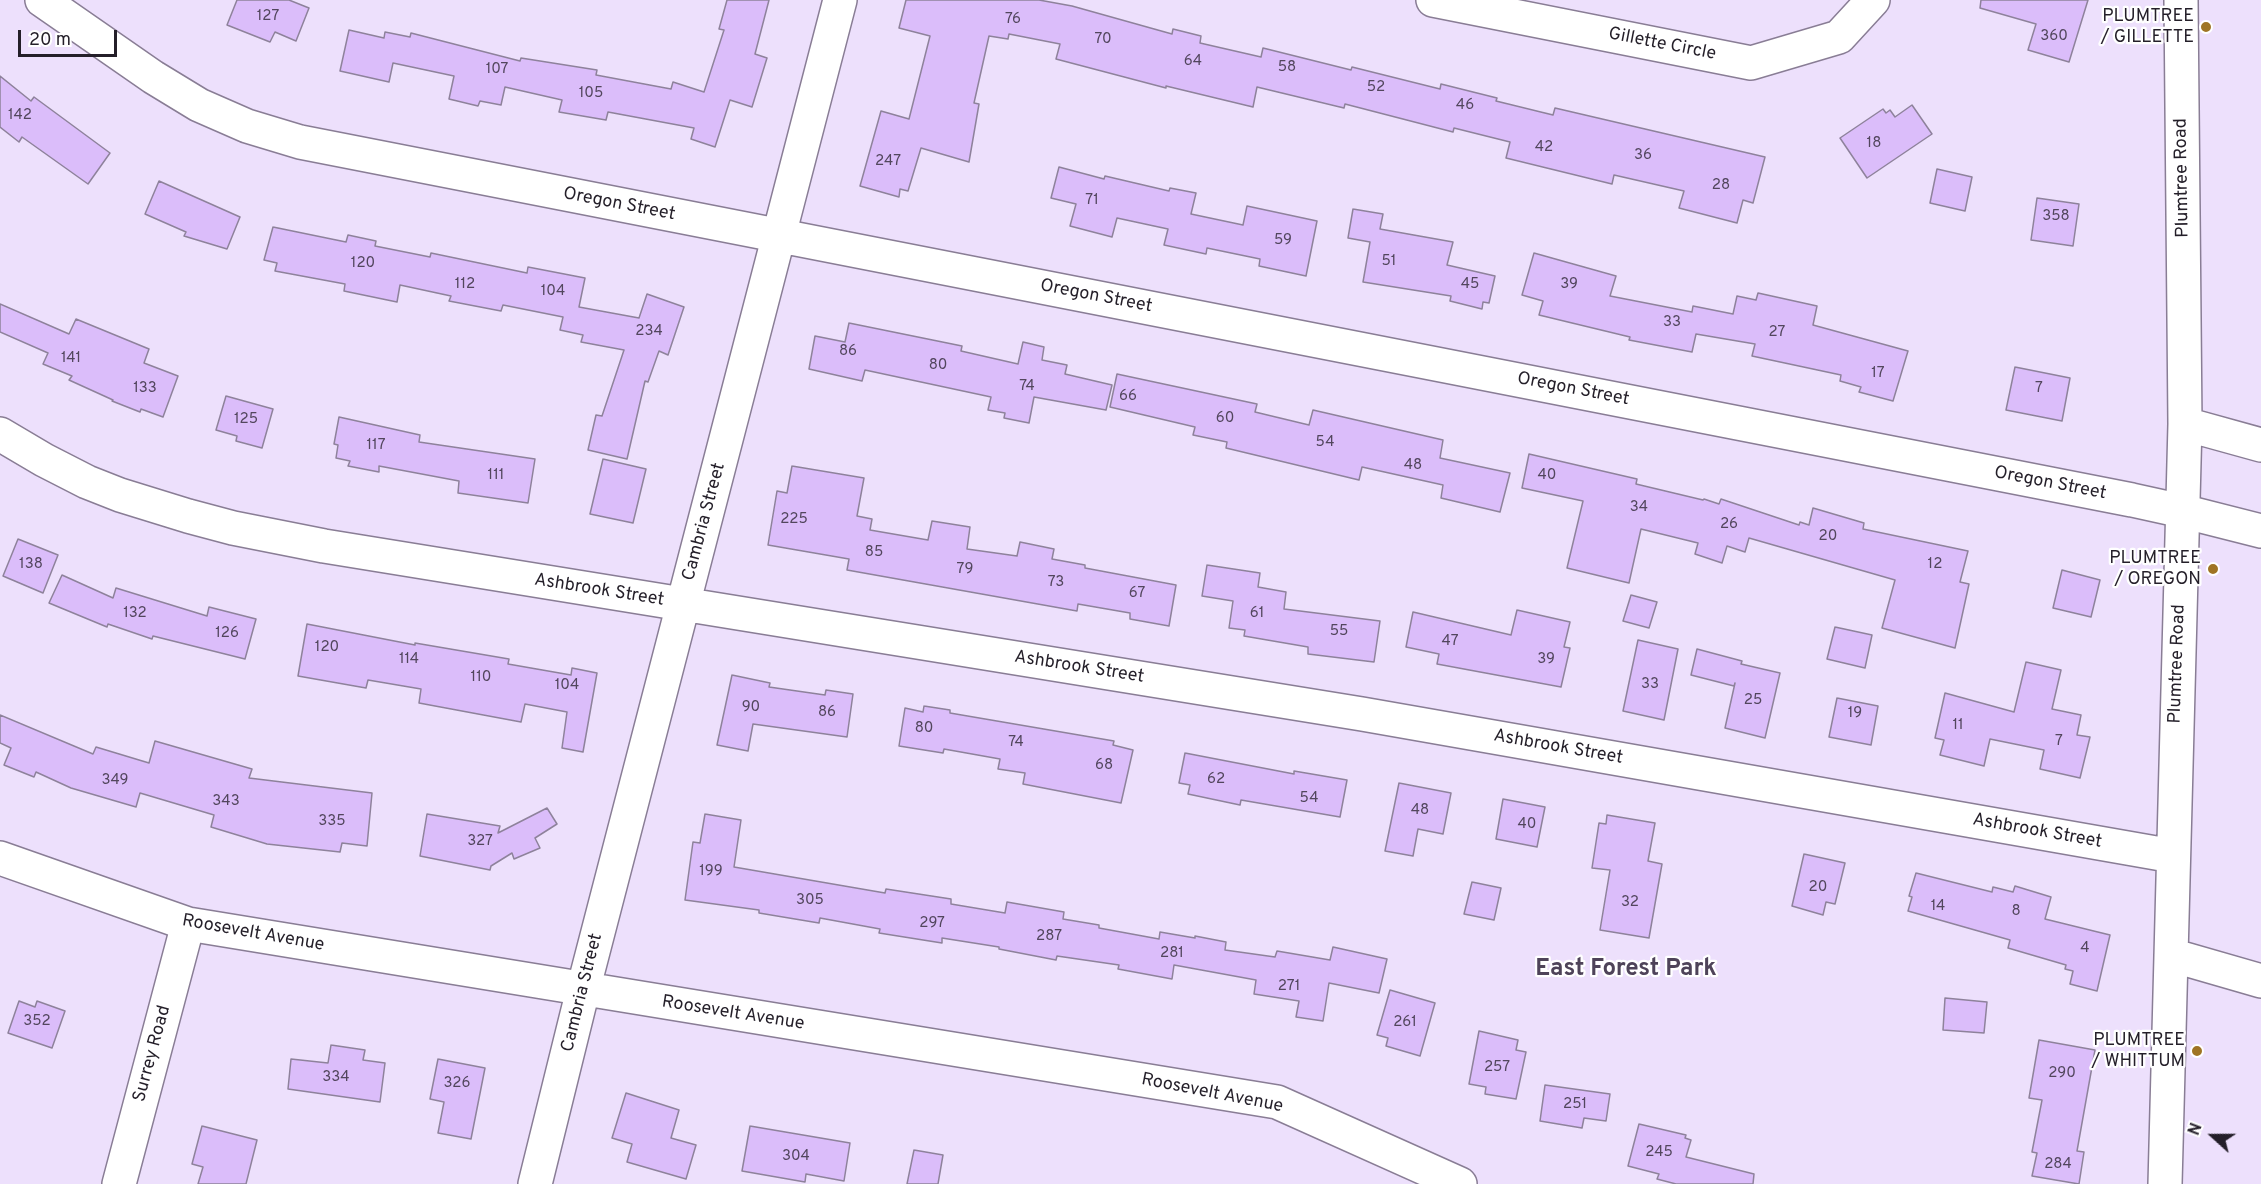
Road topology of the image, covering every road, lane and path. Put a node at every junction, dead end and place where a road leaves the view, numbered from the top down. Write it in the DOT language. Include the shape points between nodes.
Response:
graph roads {
  1 [pos="42,0"];
  2 [pos="840,0"];
  3 [pos="1433,0"];
  4 [pos="1873,0"];
  5 [pos="2181,0"];
  6 [pos="780,236"];
  7 [pos="2185,424"];
  8 [pos="0,434"];
  9 [pos="2261,445"];
  10 [pos="2182,511"];
  11 [pos="2261,531"];
  12 [pos="683,605"];
  13 [pos="2173,856"];
  14 [pos="0,858"];
  15 [pos="188,924"];
  16 [pos="2171,955"];
  17 [pos="2261,981"];
  18 [pos="583,990"];
  19 [pos="119,1184"];
  20 [pos="536,1184"];
  21 [pos="1460,1184"];
  22 [pos="2165,1184"];
  1 -- 6 [label="street, Oregon Street" via="183,96 272,134"];
  2 -- 6 [label="street, Cambria Street"];
  3 -- 4 [label="street, Gillette Circle" via="1751,63 1839,37"];
  5 -- 7 [label="street, Plumtree Road"];
  6 -- 10 [label="street, Oregon Street"];
  6 -- 12 [label="street, Cambria Street"];
  7 -- 9 [label="street"];
  7 -- 10 [label="street, Plumtree Road"];
  8 -- 12 [label="street, Ashbrook Street" via="87,482 233,528"];
  10 -- 11 [label="street, Oregon Street"];
  10 -- 13 [label="street, Plumtree Road"];
  12 -- 13 [label="street, Ashbrook Street" via="1362,714"];
  12 -- 18 [label="street, Cambria Street"];
  13 -- 16 [label="street, Plumtree Road"];
  14 -- 15 [label="street, Roosevelt Avenue"];
  15 -- 18 [label="street, Roosevelt Avenue"];
  15 -- 19 [label="street, Surrey Road"];
  16 -- 17 [label="street"];
  16 -- 22 [label="street, Plumtree Road"];
  18 -- 20 [label="street, Cambria Street"];
  18 -- 21 [label="street, Roosevelt Avenue" via="1277,1102"];
}
